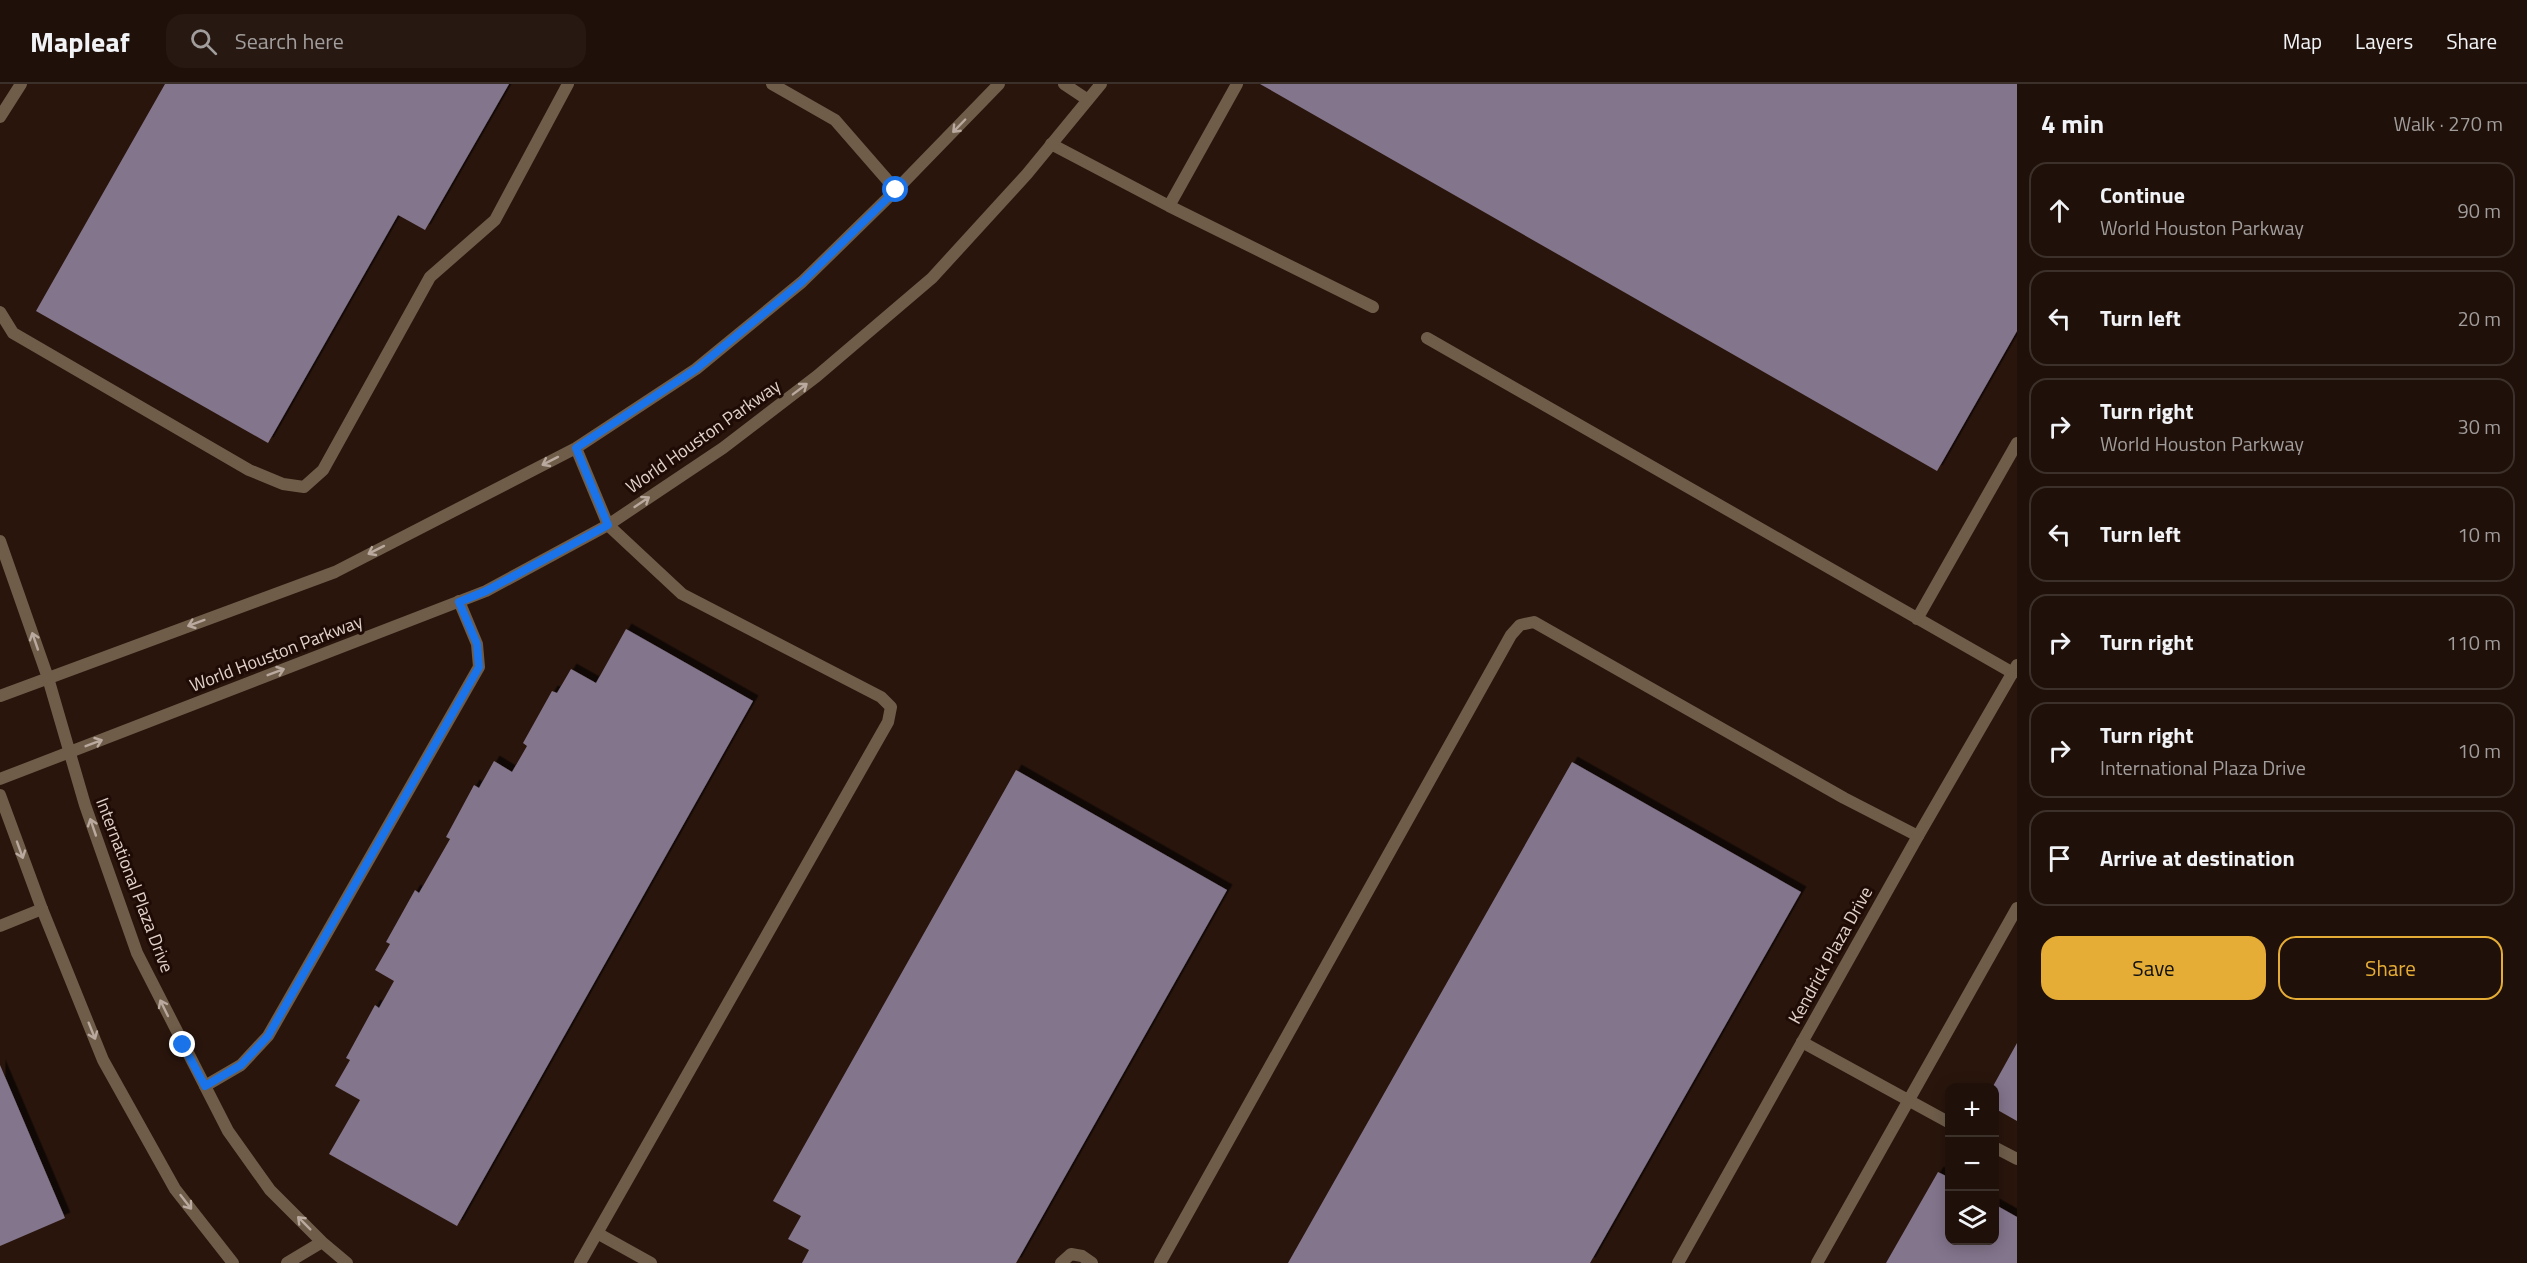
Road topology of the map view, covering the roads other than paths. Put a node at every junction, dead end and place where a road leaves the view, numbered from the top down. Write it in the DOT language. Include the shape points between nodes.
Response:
graph roads {
  1 [pos="21,84"];
  2 [pos="568,84"];
  3 [pos="772,84"];
  4 [pos="999,84"];
  5 [pos="1064,84"];
  6 [pos="1101,84"];
  7 [pos="1237,84"];
  8 [pos="1088,100"];
  9 [pos="0,117"];
  10 [pos="1052,144"];
  11 [pos="896,190"];
  12 [pos="1169,206"];
  13 [pos="1373,307"];
  14 [pos="0,312"];
  15 [pos="1427,338"];
  16 [pos="2017,443"];
  17 [pos="576,448"];
  18 [pos="608,525"];
  19 [pos="0,541"];
  20 [pos="459,602"];
  21 [pos="1917,619"];
  22 [pos="2015,669"];
  23 [pos="48,678"];
  24 [pos="0,696"];
  25 [pos="70,752"];
  26 [pos="0,779"];
  27 [pos="0,795"];
  28 [pos="1918,836"];
  29 [pos="2017,908"];
  30 [pos="42,909"];
  31 [pos="0,926"];
  32 [pos="1802,1042"];
  33 [pos="205,1086"];
  34 [pos="1908,1101"];
  35 [pos="1945,1120"];
  36 [pos="1999,1149"];
  37 [pos="2017,1160"];
  38 [pos="597,1233"];
  39 [pos="322,1242"];
  40 [pos="233,1263"];
  41 [pos="287,1263"];
  42 [pos="347,1263"];
  43 [pos="580,1263"];
  44 [pos="651,1263"];
  45 [pos="1061,1263"];
  46 [pos="1092,1263"];
  47 [pos="1160,1263"];
  48 [pos="1678,1263"];
  49 [pos="1817,1263"];
  1 -- 9 [label="street"];
  2 -- 14 [label="street" via="495,220 430,277 324,470 304,487 283,484 249,470 13,333"];
  3 -- 11 [label="street" via="836,120"];
  4 -- 11 [label="street, one-way"];
  5 -- 8 [label="street"];
  6 -- 8 [label="street, World Houston Parkway"];
  7 -- 12 [label="street"];
  8 -- 10 [label="street, World Houston Parkway"];
  10 -- 12 [label="street"];
  18 -- 10 [label="street, World Houston Parkway, one-way" via="723,448 817,376 923,286"];
  11 -- 17 [label="street" via="802,282 696,369"];
  12 -- 13 [label="street"];
  15 -- 21 [label="street"];
  16 -- 21 [label="street"];
  17 -- 18 [label="street"];
  17 -- 23 [label="street, one-way" via="334,572"];
  18 -- 20 [label="street, World Houston Parkway"];
  18 -- 38 [label="street" via="682,594 880,697 891,707 888,722"];
  23 -- 19 [label="street, International Plaza Drive, one-way"];
  25 -- 20 [label="street, World Houston Parkway, one-way"];
  20 -- 33 [label="street" via="477,644 479,667 268,1036 241,1065"];
  21 -- 22 [label="street"];
  22 -- 28 [label="street, Kendrick Plaza Drive"];
  23 -- 24 [label="street"];
  23 -- 25 [label="street, International Plaza Drive"];
  25 -- 26 [label="street, World Houston Parkway"];
  33 -- 25 [label="street, International Plaza Drive, one-way" via="137,953"];
  27 -- 30 [label="street, one-way"];
  28 -- 32 [label="street, Kendrick Plaza Drive"];
  28 -- 47 [label="street" via="1534,622 1520,625"];
  29 -- 34 [label="street"];
  30 -- 31 [label="street"];
  30 -- 40 [label="street, one-way" via="103,1060 175,1188"];
  32 -- 34 [label="street"];
  32 -- 48 [label="street, Kendrick Plaza Drive"];
  39 -- 33 [label="street, International Plaza Drive, one-way" via="270,1190 228,1131"];
  34 -- 35 [label="street"];
  34 -- 49 [label="street"];
  36 -- 37 [label="street"];
  38 -- 43 [label="street"];
  38 -- 44 [label="street"];
  39 -- 41 [label="street"];
  39 -- 42 [label="street, International Plaza Drive"];
  45 -- 46 [label="street" via="1071,1254"];
}
